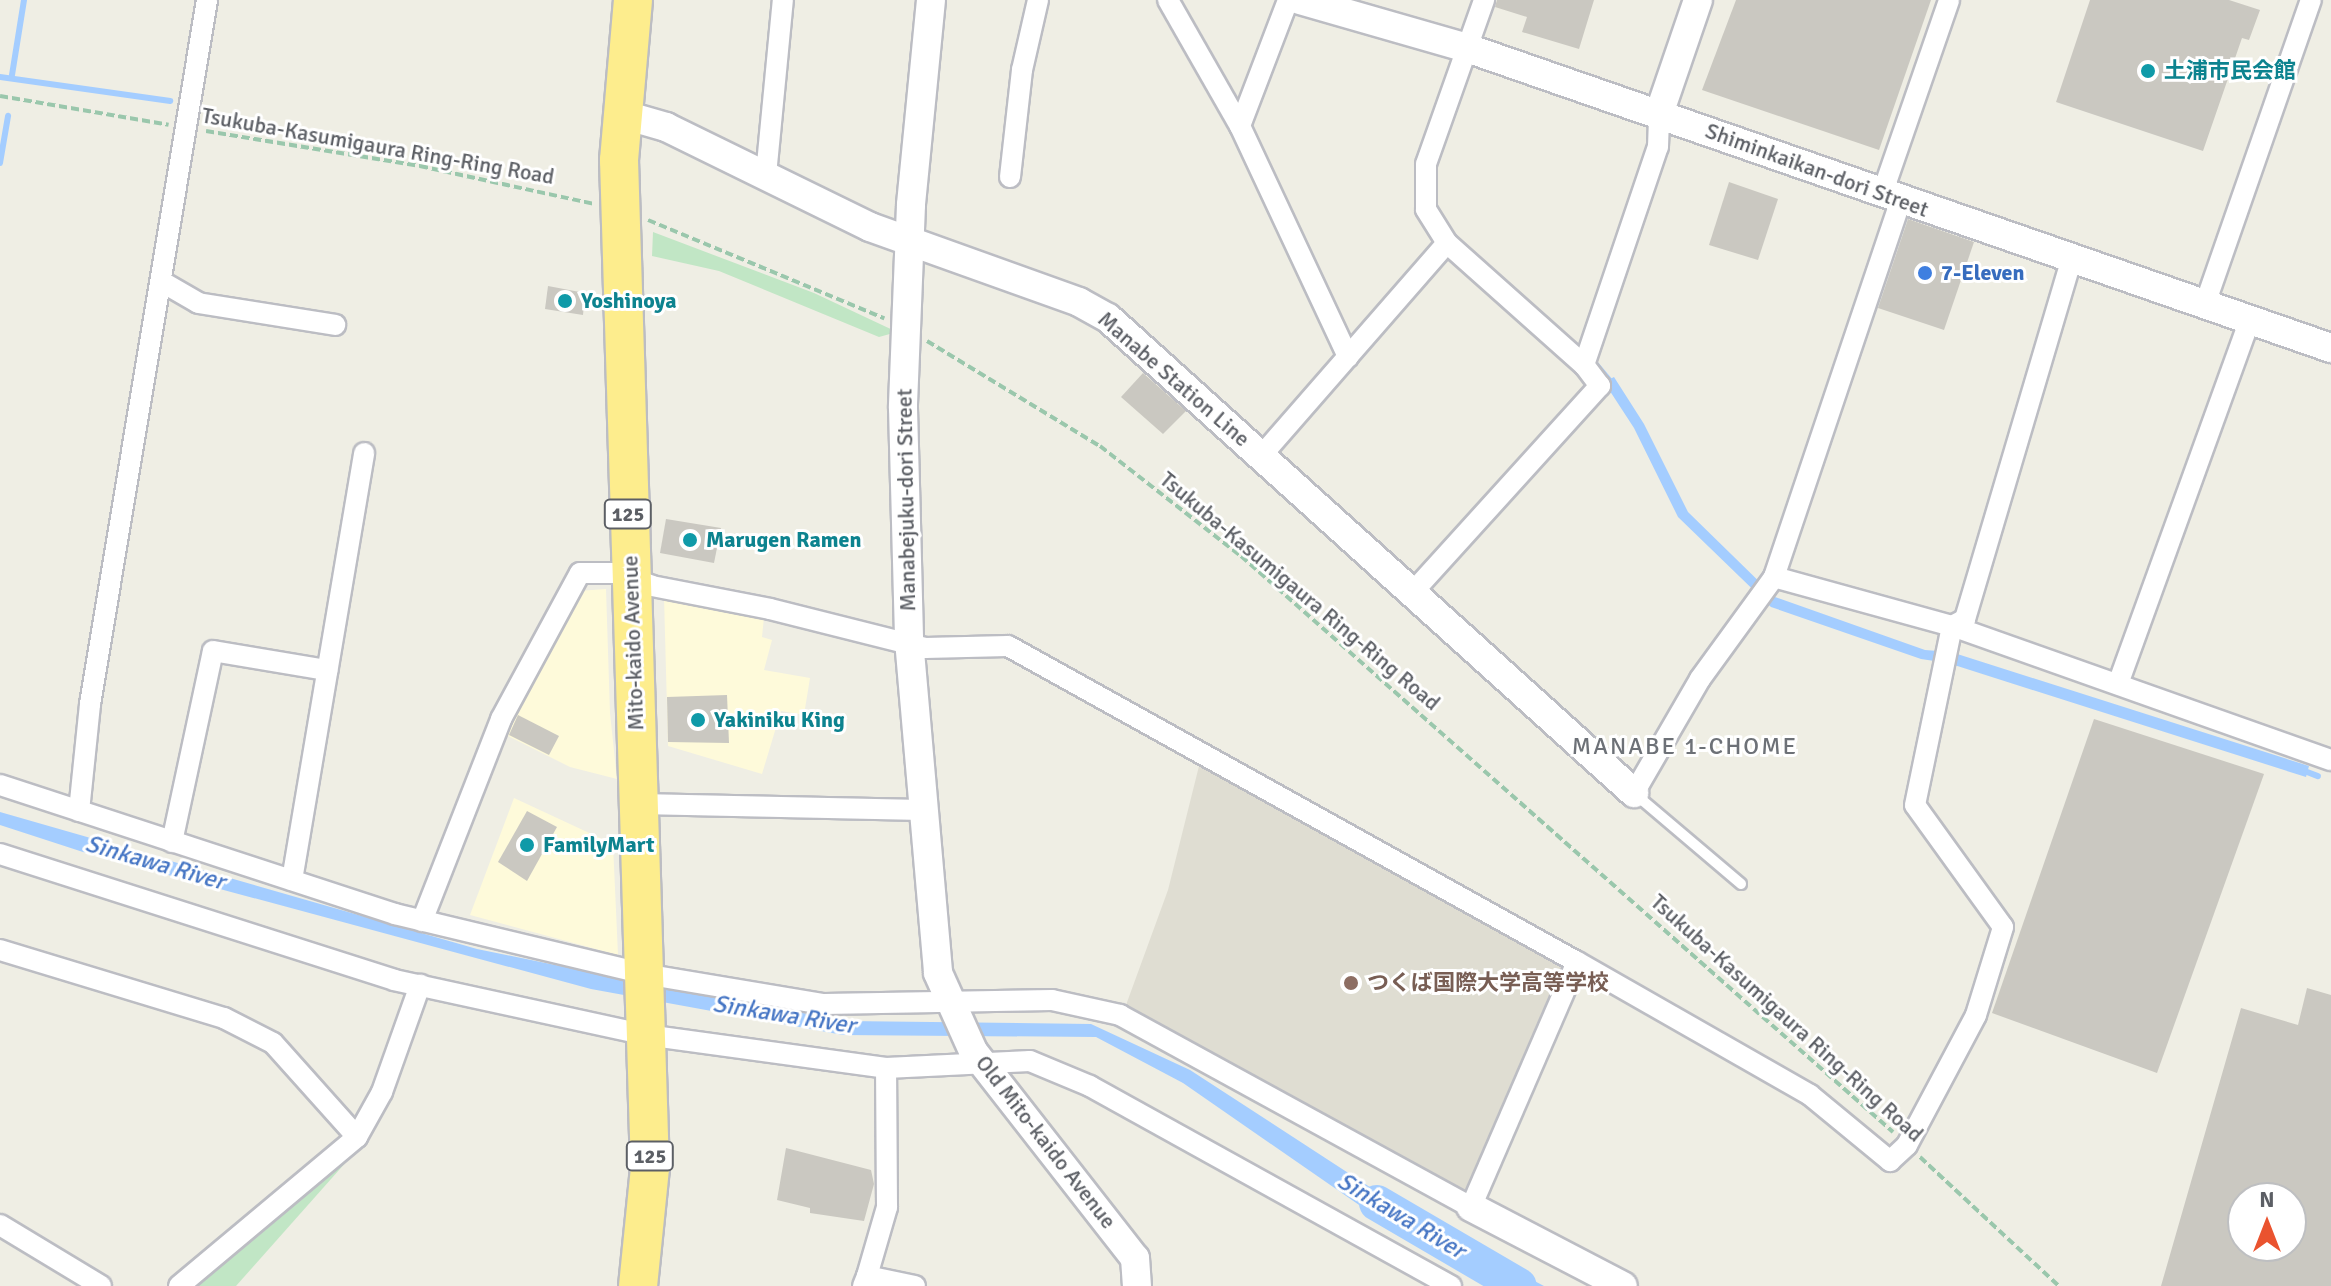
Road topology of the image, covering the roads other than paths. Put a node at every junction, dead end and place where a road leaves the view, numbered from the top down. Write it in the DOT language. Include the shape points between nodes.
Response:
graph roads {
  1 [pos="207,0"];
  2 [pos="633,0"];
  3 [pos="783,0"];
  4 [pos="931,0"];
  5 [pos="1038,0"];
  6 [pos="1168,0"];
  7 [pos="1288,0"];
  8 [pos="1300,0"];
  9 [pos="1484,0"];
  10 [pos="1698,0"];
  11 [pos="1949,0"];
  12 [pos="2311,0"];
  13 [pos="1467,48"];
  14 [pos="621,114"];
  15 [pos="1659,114"];
  16 [pos="1240,126"];
  17 [pos="766,175"];
  18 [pos="1010,177"];
  19 [pos="1892,197"];
  20 [pos="908,241"];
  21 [pos="1447,243"];
  22 [pos="2071,262"];
  23 [pos="164,283"];
  24 [pos="2205,304"];
  25 [pos="2250,320"];
  26 [pos="335,325"];
  27 [pos="2331,348"];
  28 [pos="1348,357"];
  29 [pos="1584,365"];
  30 [pos="364,453"];
  31 [pos="1262,455"];
  32 [pos="1774,577"];
  33 [pos="630,578"];
  34 [pos="1412,593"];
  35 [pos="1952,626"];
  36 [pos="909,640"];
  37 [pos="327,670"];
  38 [pos="2118,684"];
  39 [pos="2331,760"];
  40 [pos="0,785"];
  41 [pos="1634,793"];
  42 [pos="638,804"];
  43 [pos="924,810"];
  44 [pos="79,811"];
  45 [pos="172,842"];
  46 [pos="0,854"];
  47 [pos="292,880"];
  48 [pos="1741,884"];
  49 [pos="422,921"];
  50 [pos="0,950"];
  51 [pos="1577,962"];
  52 [pos="644,976"];
  53 [pos="420,985"];
  54 [pos="950,1008"];
  55 [pos="646,1030"];
  56 [pos="977,1056"];
  57 [pos="886,1068"];
  58 [pos="357,1137"];
  59 [pos="1471,1207"];
  60 [pos="0,1225"];
  61 [pos="865,1281"];
  62 [pos="101,1286"];
  63 [pos="179,1286"];
  64 [pos="638,1286"];
  65 [pos="915,1286"];
  66 [pos="1137,1286"];
  67 [pos="1451,1286"];
  68 [pos="1623,1286"];
  1 -- 23 [label="street"];
  2 -- 14 [label="highway, Mito-kaido Avenue / 125"];
  3 -- 17 [label="street"];
  4 -- 20 [label="street, Manabejuku-dori Street"];
  5 -- 18 [label="street" via="1022,70"];
  6 -- 16 [label="street"];
  7 -- 16 [label="street"];
  8 -- 13 [label="street, Shiminkaikan-dori Street"];
  9 -- 13 [label="street"];
  10 -- 15 [label="street"];
  11 -- 19 [label="street"];
  12 -- 24 [label="street"];
  13 -- 15 [label="street, Shiminkaikan-dori Street"];
  13 -- 21 [label="street" via="1426,164 1426,209"];
  14 -- 17 [label="street, Manabe Station Line" via="666,127"];
  14 -- 33 [label="highway, Mito-kaido Avenue / 125"];
  15 -- 19 [label="street, Shiminkaikan-dori Street"];
  15 -- 29 [label="street" via="1658,147"];
  16 -- 28 [label="street"];
  17 -- 20 [label="street, Manabe Station Line"];
  19 -- 22 [label="street, Shiminkaikan-dori Street"];
  19 -- 32 [label="street"];
  20 -- 31 [label="street, Manabe Station Line" via="1079,302 1108,318"];
  20 -- 36 [label="street, Manabejuku-dori Street"];
  21 -- 28 [label="street"];
  21 -- 29 [label="street"];
  22 -- 24 [label="street, Shiminkaikan-dori Street"];
  22 -- 35 [label="street" via="1965,619"];
  23 -- 26 [label="street" via="198,303"];
  23 -- 44 [label="street" via="90,704"];
  24 -- 25 [label="street, Shiminkaikan-dori Street"];
  25 -- 27 [label="street, Shiminkaikan-dori Street"];
  25 -- 38 [label="street"];
  28 -- 31 [label="street"];
  29 -- 34 [label="street" via="1600,386"];
  30 -- 37 [label="street"];
  31 -- 34 [label="street, Manabe Station Line"];
  32 -- 35 [label="street"];
  32 -- 41 [label="street" via="1700,679"];
  33 -- 36 [label="street"];
  33 -- 42 [label="highway, Mito-kaido Avenue / 125"];
  33 -- 49 [label="street" via="580,573 501,719"];
  34 -- 41 [label="street, Manabe Station Line"];
  35 -- 38 [label="street"];
  35 -- 51 [label="street" via="1915,805 2003,927 1976,1015 1907,1145 1890,1161 1810,1095"];
  36 -- 43 [label="street, Manabejuku-dori Street"];
  36 -- 51 [label="street" via="925,648 1008,646"];
  37 -- 45 [label="street" via="213,651"];
  37 -- 47 [label="street"];
  38 -- 39 [label="street"];
  40 -- 44 [label="street"];
  41 -- 48 [label="lane"];
  42 -- 43 [label="street"];
  42 -- 52 [label="highway, Mito-kaido Avenue / 125"];
  43 -- 54 [label="street, Manabejuku-dori Street" via="933,937"];
  44 -- 45 [label="street"];
  45 -- 47 [label="street"];
  46 -- 53 [label="street"];
  47 -- 49 [label="street"];
  49 -- 52 [label="street"];
  50 -- 58 [label="street" via="236,1024 273,1043"];
  51 -- 59 [label="street"];
  52 -- 54 [label="street" via="824,1004"];
  52 -- 55 [label="highway, Mito-kaido Avenue / 125"];
  53 -- 55 [label="street"];
  53 -- 58 [label="street" via="382,1092"];
  54 -- 56 [label="street, Old Mito-kaido Avenue"];
  54 -- 59 [label="street" via="1052,1000 1120,1015"];
  55 -- 57 [label="street"];
  55 -- 64 [label="highway, Mito-kaido Avenue / 125" via="650,1168"];
  56 -- 57 [label="street"];
  56 -- 66 [label="street, Old Mito-kaido Avenue" via="1135,1258"];
  56 -- 67 [label="street" via="1030,1061 1090,1086"];
  57 -- 61 [label="street" via="887,1207"];
  58 -- 63 [label="street"];
  59 -- 68 [label="street"];
  60 -- 62 [label="street"];
  61 -- 65 [label="street"];
}
